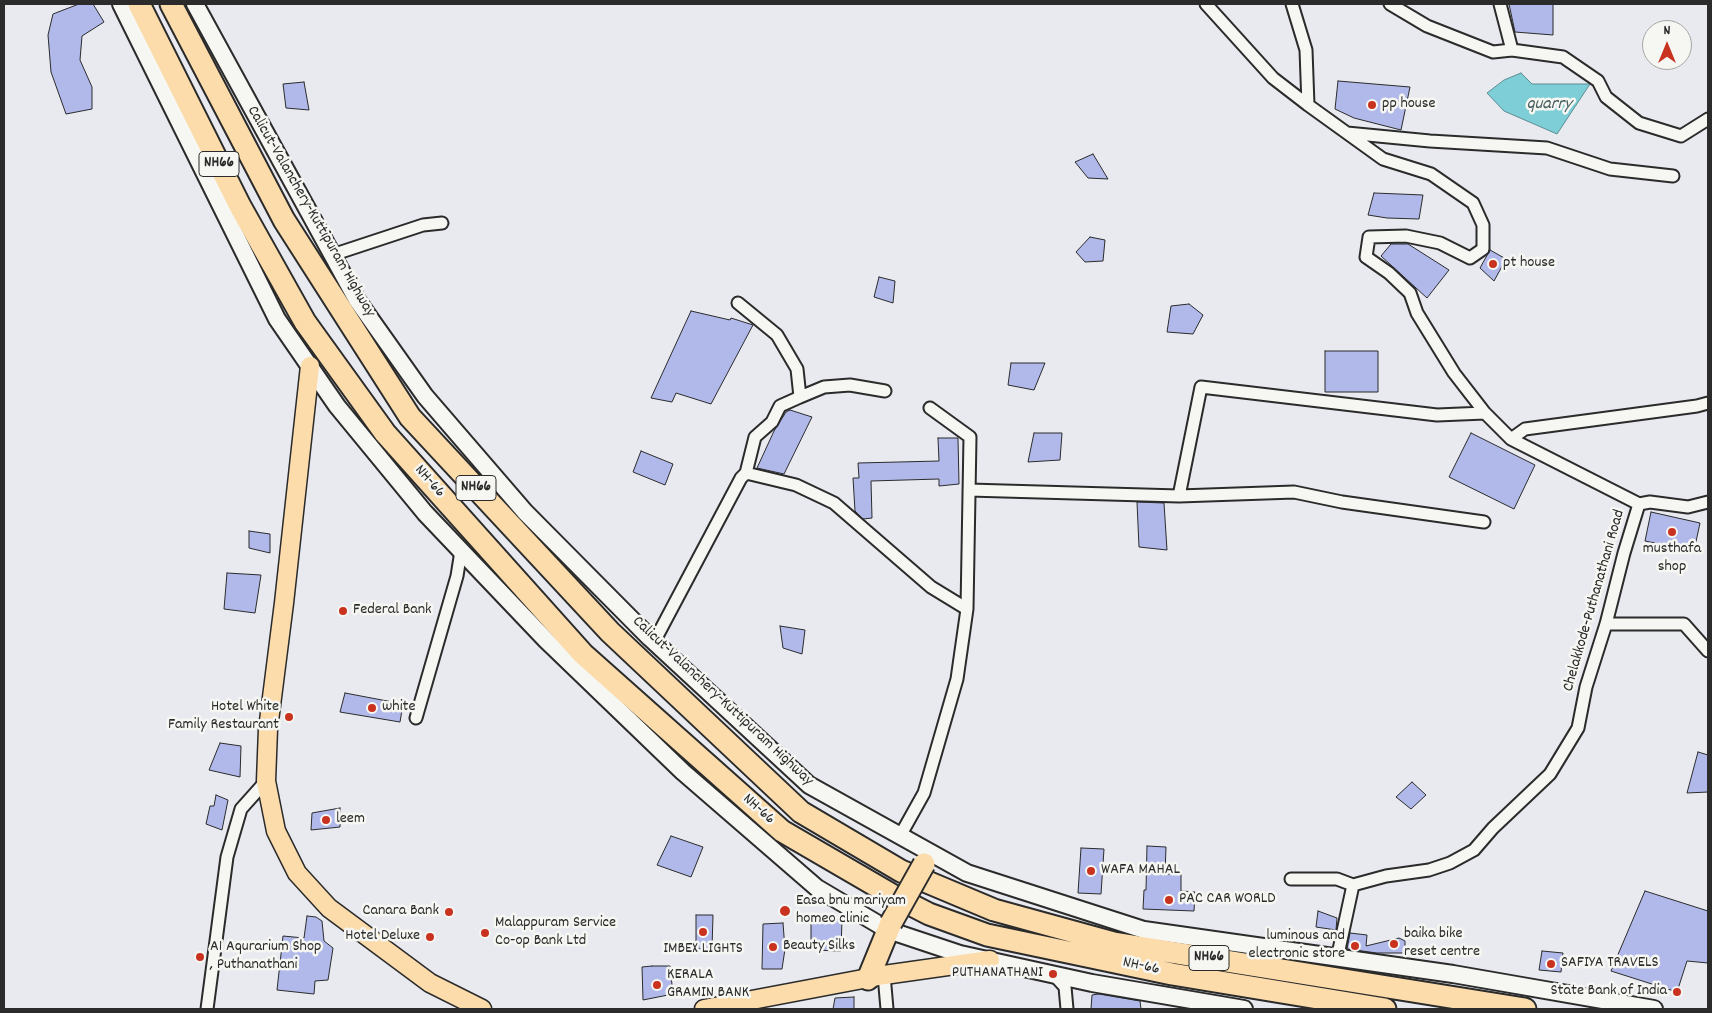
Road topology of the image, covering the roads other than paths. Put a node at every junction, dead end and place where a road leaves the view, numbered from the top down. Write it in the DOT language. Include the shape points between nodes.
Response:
graph roads {
  1 [pos="122,4"];
  2 [pos="139,4"];
  3 [pos="172,4"];
  4 [pos="195,4"];
  5 [pos="1206,4"];
  6 [pos="1292,4"];
  7 [pos="1390,4"];
  8 [pos="1500,4"];
  9 [pos="1512,50"];
  10 [pos="1308,105"];
  11 [pos="1708,119"];
  12 [pos="1345,133"];
  13 [pos="1673,176"];
  14 [pos="442,223"];
  15 [pos="332,255"];
  16 [pos="738,303"];
  17 [pos="310,366"];
  18 [pos="884,391"];
  19 [pos="800,397"];
  20 [pos="1708,403"];
  21 [pos="930,408"];
  22 [pos="1485,413"];
  23 [pos="1511,439"];
  24 [pos="746,473"];
  25 [pos="969,490"];
  26 [pos="1179,496"];
  27 [pos="1708,502"];
  28 [pos="1639,504"];
  29 [pos="1484,522"];
  30 [pos="461,551"];
  31 [pos="967,609"];
  32 [pos="1606,624"];
  33 [pos="654,642"];
  34 [pos="1708,651"];
  35 [pos="416,718"];
  36 [pos="266,781"];
  37 [pos="900,836"];
  38 [pos="928,858"];
  39 [pos="901,871"];
  40 [pos="1290,879"];
  41 [pos="1353,885"];
  42 [pos="890,926"];
  43 [pos="990,960"];
  44 [pos="1337,960"];
  45 [pos="1052,974"];
  46 [pos="876,977"];
  47 [pos="764,1004"];
  48 [pos="207,1009"];
  49 [pos="482,1009"];
  50 [pos="704,1009"];
  51 [pos="887,1009"];
  52 [pos="1067,1009"];
  53 [pos="1244,1009"];
  54 [pos="1385,1009"];
  55 [pos="1525,1009"];
  56 [pos="1654,1009"];
  1 -- 17 [label="street, NH66" via="277,319"];
  2 -- 54 [label="highway, NH-66 / NH66" via="240,206 305,322 385,433 583,654 782,831 929,914 987,935 1172,974"];
  3 -- 39 [label="highway, Calicut-Valanchery-Kuttipuram Highway / NH66" via="284,220 410,417 610,632 801,812"];
  4 -- 15 [label="street, Calicut-Valanchery-Kuttipuram Highway / NH66"];
  5 -- 10 [label="street, Chelakkode-Puthanathani Road" via="1273,78"];
  6 -- 10 [label="street" via="1306,50"];
  7 -- 9 [label="street" via="1427,26 1493,52"];
  8 -- 9 [label="street"];
  9 -- 11 [label="street" via="1563,57 1598,81 1606,96 1639,123 1681,136"];
  10 -- 12 [label="street, Chelakkode-Puthanathani Road"];
  12 -- 13 [label="street" via="1430,142 1547,148 1610,169"];
  12 -- 22 [label="street, Chelakkode-Puthanathani Road" via="1383,159 1431,174 1472,202 1483,224 1483,249 1470,258 1440,243 1406,236 1369,238 1366,257 1390,273 1410,293 1417,313 1454,373"];
  14 -- 15 [label="street" via="423,224"];
  15 -- 33 [label="street, Calicut-Valanchery-Kuttipuram Highway / NH66" via="357,300 425,396 525,512"];
  16 -- 19 [label="street" via="777,335 797,369"];
  17 -- 30 [label="street, NH66" via="343,414"];
  17 -- 36 [label="main road" via="268,729"];
  18 -- 19 [label="street" via="850,386 824,388"];
  19 -- 24 [label="street" via="780,406 772,422 755,437"];
  20 -- 23 [label="street" via="1525,429"];
  21 -- 25 [label="street" via="970,436"];
  22 -- 23 [label="street, Chelakkode-Puthanathani Road"];
  22 -- 26 [label="street" via="1437,415 1201,387"];
  23 -- 28 [label="street, Chelakkode-Puthanathani Road"];
  24 -- 31 [label="street" via="796,485 834,504 931,587"];
  24 -- 33 [label="street"];
  25 -- 26 [label="street"];
  25 -- 31 [label="street"];
  26 -- 29 [label="street" via="1294,492"];
  27 -- 28 [label="street" via="1688,507 1650,502"];
  28 -- 32 [label="street, Chelakkode-Puthanathani Road"];
  30 -- 35 [label="street" via="457,576"];
  30 -- 42 [label="street, NH66" via="546,640 683,772 817,888"];
  31 -- 37 [label="street" via="957,679 924,793"];
  32 -- 34 [label="street" via="1684,624"];
  32 -- 41 [label="street, Chelakkode-Puthanathani Road" via="1586,687 1578,728 1550,774 1531,794 1474,850 1450,863"];
  33 -- 37 [label="street, Calicut-Valanchery-Kuttipuram Highway / NH66" via="809,785"];
  36 -- 48 [label="street" via="241,809 228,857"];
  36 -- 49 [label="main road" via="276,831 298,873 329,908 430,983"];
  37 -- 38 [label="street, Calicut-Valanchery-Kuttipuram Highway / NH66"];
  38 -- 42 [label="highway, bridge"];
  38 -- 44 [label="street, Calicut-Valanchery-Kuttipuram Highway / NH66" via="1144,930"];
  39 -- 55 [label="highway, NH66 / NH66" via="994,910 1114,943"];
  40 -- 41 [label="street" via="1337,879"];
  41 -- 44 [label="street"];
  42 -- 43 [label="street, NH66" via="960,954"];
  42 -- 46 [label="highway"];
  43 -- 45 [label="street, NH66"];
  43 -- 46 [label="main road"];
  44 -- 56 [label="street, Calicut-Valanchery-Kuttipuram Highway / NH66" via="1454,974"];
  45 -- 52 [label="street" via="1065,987"];
  45 -- 53 [label="street, NH66"];
  46 -- 47 [label="main road"];
  46 -- 51 [label="street"];
  47 -- 50 [label="main road"];
}
